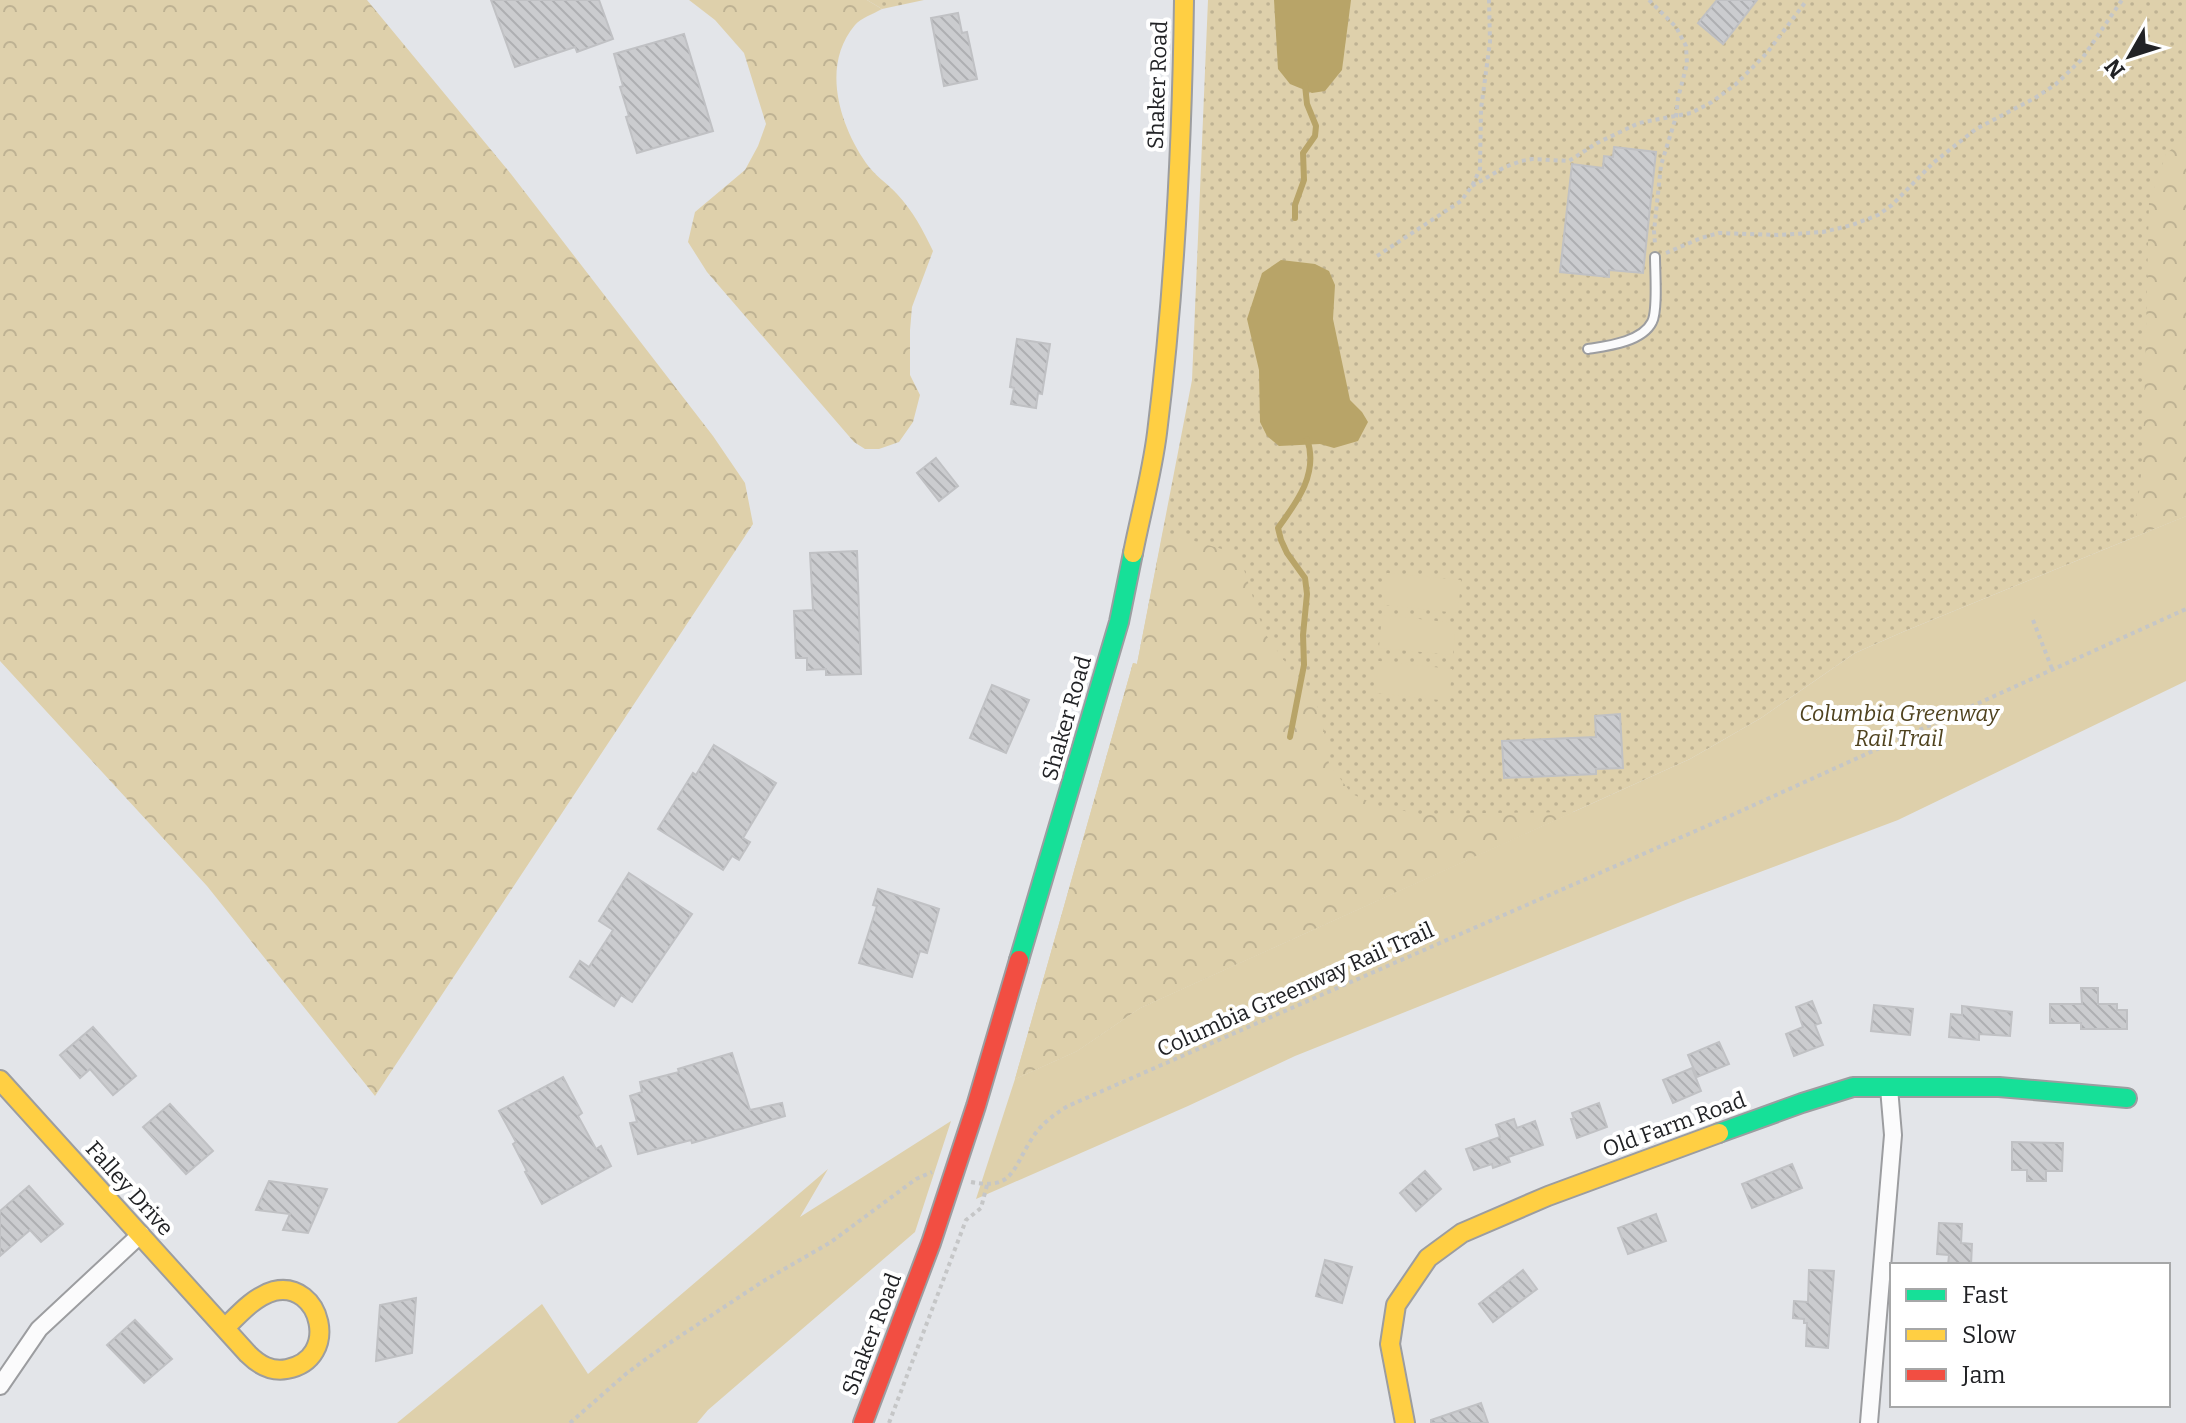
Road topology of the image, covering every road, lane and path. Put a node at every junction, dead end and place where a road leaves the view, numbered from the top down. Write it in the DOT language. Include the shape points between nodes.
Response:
graph roads {
  1 [pos="1184,0"];
  2 [pos="1489,0"];
  3 [pos="1649,0"];
  4 [pos="1807,0"];
  5 [pos="2122,0"];
  6 [pos="1676,117"];
  7 [pos="1472,186"];
  8 [pos="1377,256"];
  9 [pos="1655,257"];
  10 [pos="1588,349"];
  11 [pos="2186,609"];
  12 [pos="2033,620"];
  13 [pos="2052,669"];
  14 [pos="0,1080"];
  15 [pos="1889,1088"];
  16 [pos="2127,1098"];
  17 [pos="937,1172"];
  18 [pos="967,1181"];
  19 [pos="987,1185"];
  20 [pos="141,1234"];
  21 [pos="225,1328"];
  22 [pos="0,1386"];
  23 [pos="570,1423"];
  24 [pos="863,1423"];
  25 [pos="889,1423"];
  26 [pos="1405,1423"];
  27 [pos="1869,1423"];
  1 -- 24 [label="street, Shaker Road" via="1171,290 1157,436 1119,622 971,1120"];
  2 -- 7 [label="path" via="1480,169"];
  3 -- 6 [label="path" via="1676,27 1686,46"];
  4 -- 6 [label="path" via="1736,84 1712,102"];
  5 -- 9 [label="path" via="2081,60 2056,84 1976,129 1878,215 1823,232 1719,233"];
  6 -- 7 [label="path" via="1639,123 1569,161 1514,163"];
  6 -- 9 [label="path" via="1661,165"];
  7 -- 8 [label="path" via="1461,201"];
  9 -- 10 [label="lane" via="1655,314 1650,326 1632,338"];
  11 -- 13 [label="path, Columbia Greenway Rail Trail"];
  12 -- 13 [label="path"];
  13 -- 19 [label="path, Columbia Greenway Rail Trail" via="1068,1106 1037,1131 1011,1175"];
  14 -- 20 [label="street, Falley Drive"];
  15 -- 16 [label="street, Old Farm Road" via="1999,1087"];
  15 -- 26 [label="street, Old Farm Road" via="1853,1087 1802,1103 1462,1233 1428,1258 1396,1305 1390,1344"];
  15 -- 27 [label="street" via="1893,1135"];
  17 -- 23 [label="path" via="921,1176 831,1242 653,1354"];
  18 -- 19 [label="path"];
  19 -- 25 [label="path" via="981,1208 966,1220"];
  20 -- 21 [label="street, Falley Drive"];
  20 -- 22 [label="street" via="39,1329"];
  21 -- 21 [label="street, Falley Drive" via="261,1296 285,1291 308,1301 320,1333 304,1363 280,1370 255,1361"];
}
